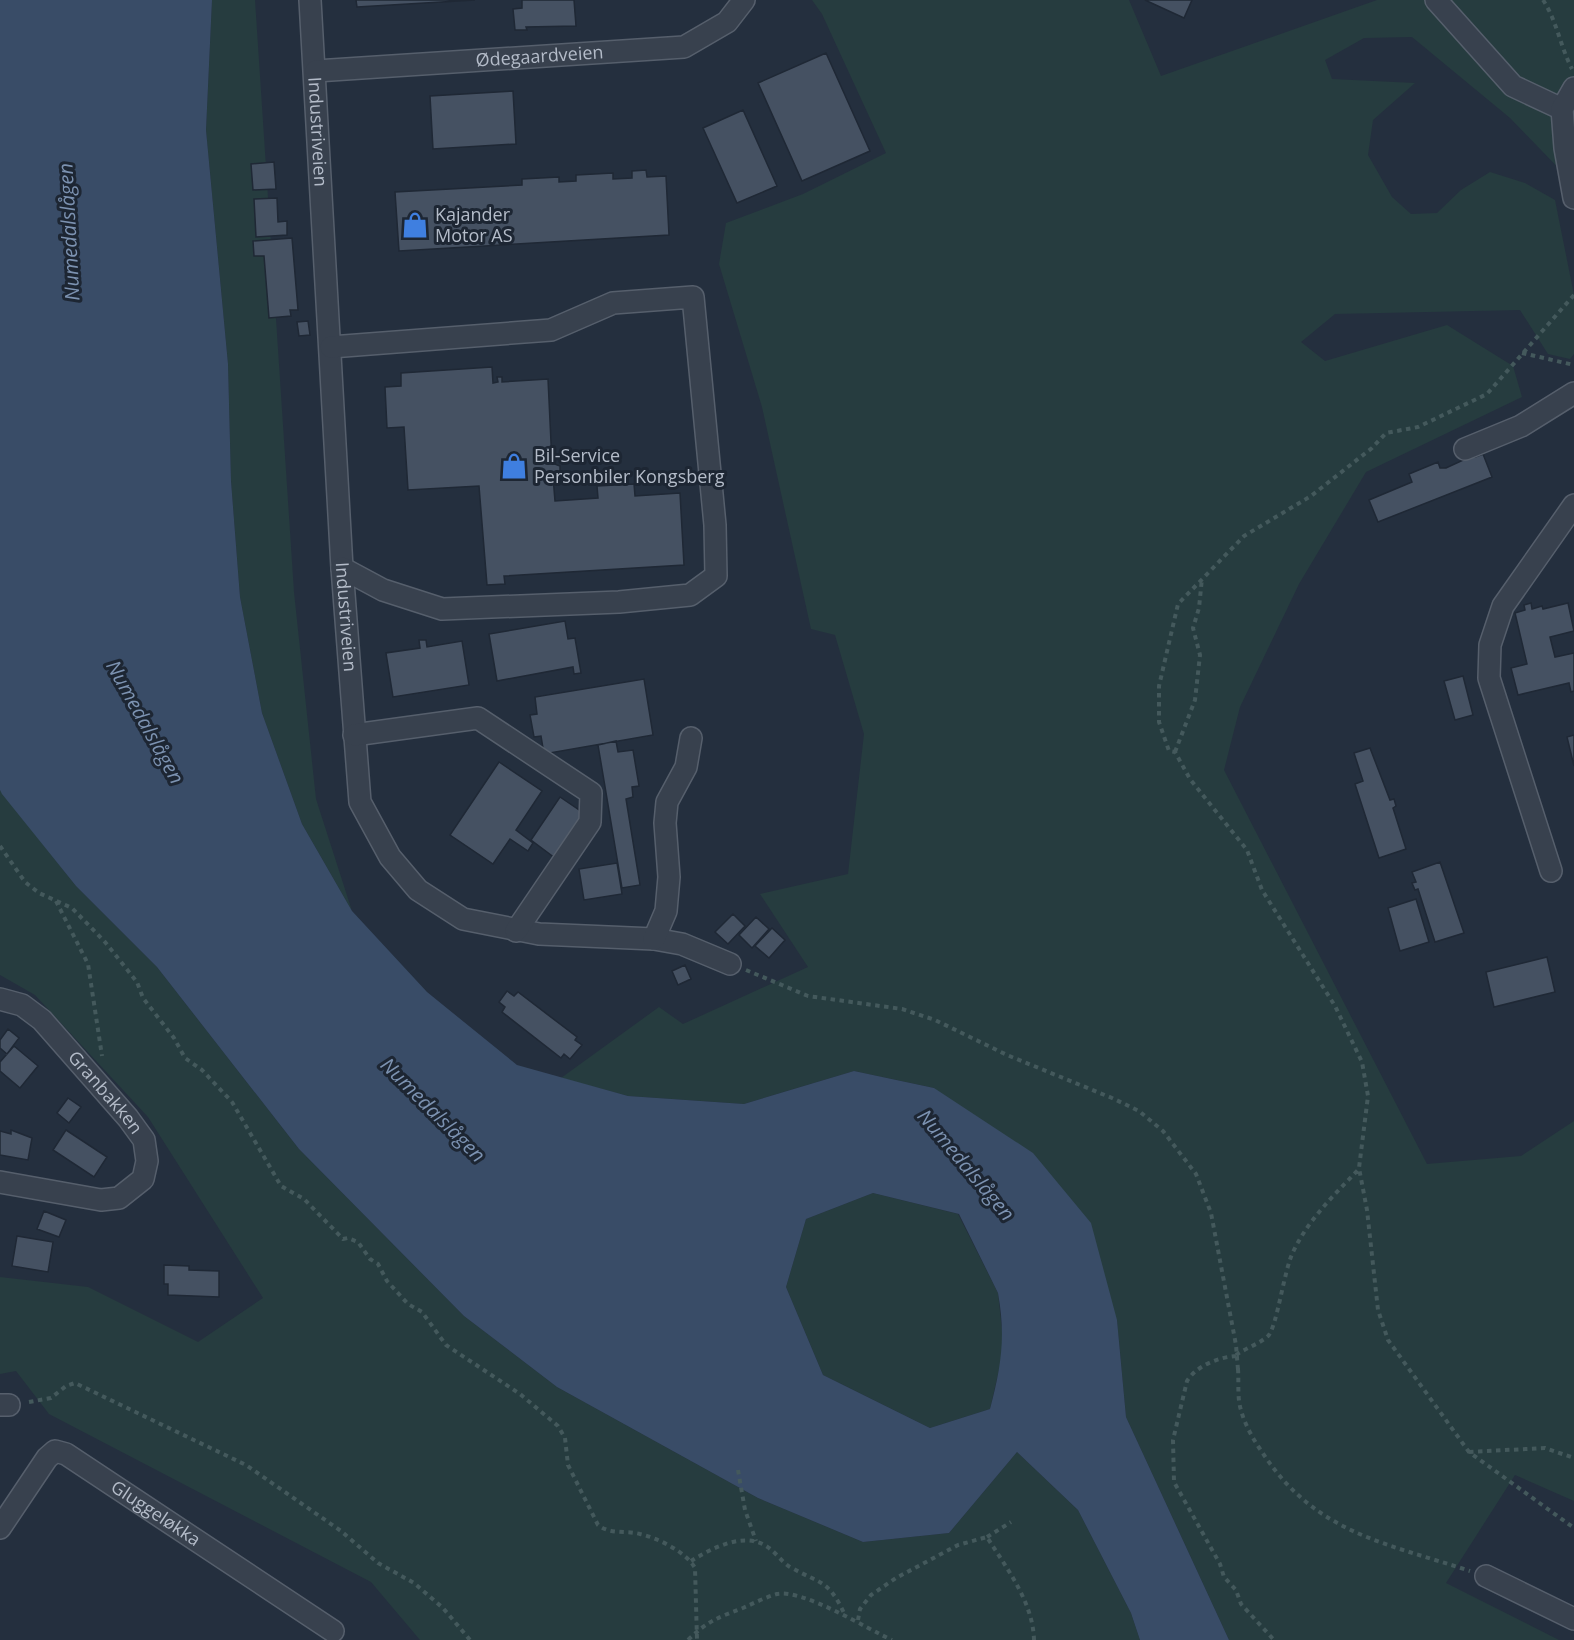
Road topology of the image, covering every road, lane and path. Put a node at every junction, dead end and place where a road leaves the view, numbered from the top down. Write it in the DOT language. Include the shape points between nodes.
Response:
graph roads {
  1 [pos="310,0"];
  2 [pos="744,0"];
  3 [pos="1436,0"];
  4 [pos="1543,0"];
  5 [pos="316,71"];
  6 [pos="1574,72"];
  7 [pos="1574,88"];
  8 [pos="1562,109"];
  9 [pos="1574,198"];
  10 [pos="1574,295"];
  11 [pos="331,347"];
  12 [pos="1521,353"];
  13 [pos="1574,365"];
  14 [pos="1574,393"];
  15 [pos="1465,448"];
  16 [pos="1574,505"];
  17 [pos="342,568"];
  18 [pos="1202,578"];
  19 [pos="354,735"];
  20 [pos="691,738"];
  21 [pos="1175,752"];
  22 [pos="0,846"];
  23 [pos="1551,871"];
  24 [pos="56,901"];
  25 [pos="516,931"];
  26 [pos="654,939"];
  27 [pos="730,964"];
  28 [pos="0,999"];
  29 [pos="101,1087"];
  30 [pos="1359,1168"];
  31 [pos="0,1182"];
  32 [pos="1236,1355"];
  33 [pos="5,1405"];
  34 [pos="1469,1452"];
  35 [pos="1574,1458"];
  36 [pos="738,1470"];
  37 [pos="1011,1522"];
  38 [pos="0,1528"];
  39 [pos="1574,1528"];
  40 [pos="987,1537"];
  41 [pos="756,1541"];
  42 [pos="691,1561"];
  43 [pos="1486,1576"];
  44 [pos="844,1613"];
  45 [pos="1574,1619"];
  46 [pos="858,1620"];
  47 [pos="333,1631"];
  48 [pos="696,1632"];
  49 [pos="470,1640"];
  50 [pos="688,1640"];
  51 [pos="697,1640"];
  52 [pos="892,1640"];
  53 [pos="1034,1640"];
  54 [pos="1274,1640"];
  1 -- 5 [label="street, Industriveien"];
  2 -- 5 [label="street, Ødegaardveien" via="727,22 684,47"];
  3 -- 8 [label="street" via="1513,86"];
  4 -- 6 [label="path"];
  5 -- 11 [label="street, Industriveien"];
  7 -- 8 [label="street"];
  8 -- 9 [label="street"];
  10 -- 12 [label="path"];
  11 -- 17 [label="street, Industriveien"];
  11 -- 17 [label="street" via="551,330 613,303 693,297 716,525 716,576 690,595 620,602 442,609 383,590"];
  12 -- 13 [label="path"];
  12 -- 18 [label="path" via="1487,394 1418,427 1386,433 1311,496 1244,536"];
  14 -- 15 [label="street" via="1521,426"];
  16 -- 23 [label="street" via="1503,606 1490,645 1490,678"];
  17 -- 19 [label="street, Industriveien"];
  18 -- 21 [label="path" via="1193,628 1200,655 1195,700"];
  18 -- 21 [label="path" via="1178,604 1160,686 1159,723 1169,751"];
  19 -- 25 [label="street, Industriveien" via="360,802 390,857 418,890 463,919"];
  19 -- 25 [label="street" via="478,718 591,793 590,822"];
  20 -- 26 [label="street" via="686,767 667,802 666,911"];
  21 -- 30 [label="path" via="1190,779 1247,850 1262,890 1335,1006 1362,1062 1368,1096"];
  22 -- 24 [label="path" via="25,882"];
  24 -- 29 [label="path" via="88,964 104,1065"];
  24 -- 42 [label="path" via="72,908 105,942 137,982 142,998 185,1058 232,1102 280,1186 304,1199 343,1239 358,1242 387,1281 408,1304 422,1312 446,1345 520,1394 558,1426 565,1438 568,1465 598,1526 606,1531 640,1534"];
  25 -- 26 [label="street, Industriveien"];
  26 -- 27 [label="street, Industriveien" via="682,944"];
  27 -- 32 [label="path" via="808,996 902,1009 935,1020 1139,1112 1163,1131 1196,1174 1216,1237"];
  28 -- 29 [label="street, Granbakken" via="22,1005 42,1020"];
  29 -- 31 [label="street, Granbakken" via="144,1140 147,1161 143,1179 132,1191 119,1198 101,1200"];
  30 -- 32 [label="path" via="1310,1222 1292,1253 1272,1330"];
  30 -- 34 [label="path" via="1378,1310 1388,1340"];
  32 -- 43 [label="path" via="1240,1410 1260,1448 1297,1497 1325,1517 1370,1539"];
  32 -- 54 [label="path" via="1210,1362 1187,1381 1173,1440 1173,1482 1241,1604"];
  33 -- 49 [label="path" via="51,1398 75,1383 246,1465 341,1531 378,1563 414,1583 443,1608"];
  34 -- 35 [label="path" via="1545,1448"];
  34 -- 39 [label="path"];
  36 -- 41 [label="path" via="745,1510"];
  37 -- 40 [label="path"];
  38 -- 47 [label="street, Gluggeløkka" via="47,1458 55,1451 66,1454"];
  40 -- 46 [label="path" via="958,1545 896,1578 871,1595 860,1609"];
  40 -- 53 [label="path" via="1019,1587 1034,1626"];
  41 -- 42 [label="path" via="720,1545"];
  41 -- 44 [label="path" via="788,1566 832,1590"];
  42 -- 48 [label="path" via="696,1585"];
  43 -- 45 [label="street"];
  44 -- 46 [label="path"];
  44 -- 48 [label="path" via="800,1596 779,1594 710,1619"];
  46 -- 52 [label="path"];
  48 -- 50 [label="path"];
  48 -- 51 [label="path"];
}
